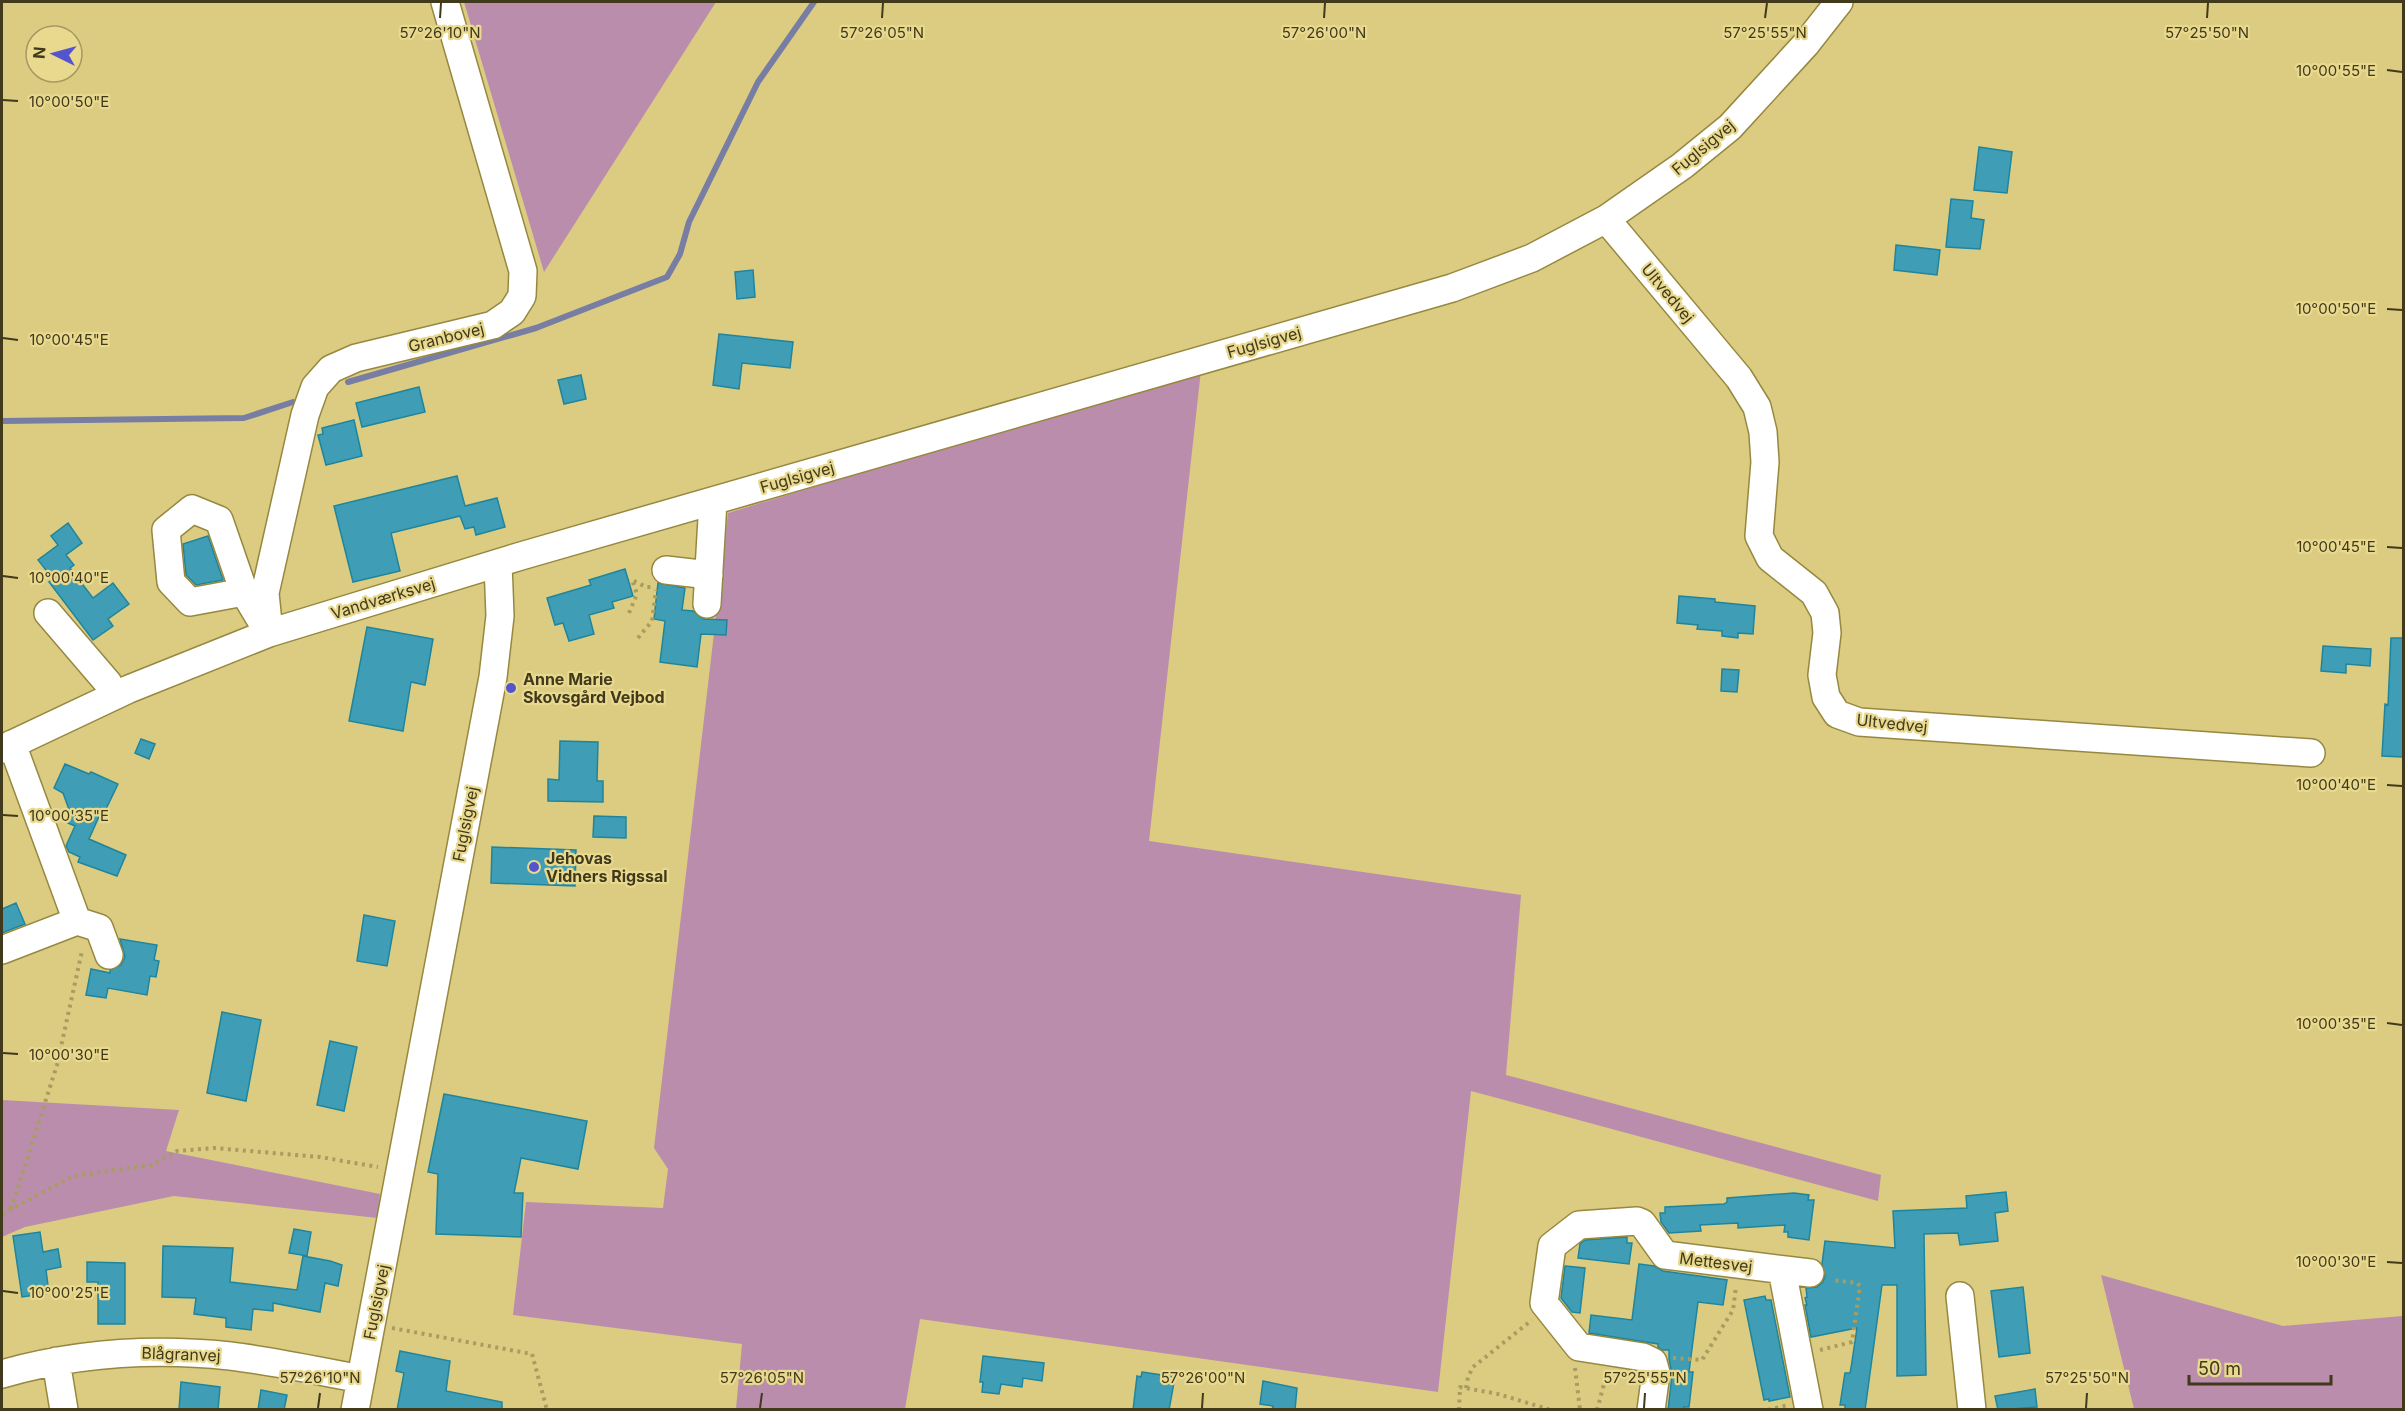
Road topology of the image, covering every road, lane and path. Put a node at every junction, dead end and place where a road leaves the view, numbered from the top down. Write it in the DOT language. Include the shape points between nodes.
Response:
graph roads {
  1 [pos="445,2"];
  2 [pos="1839,2"];
  3 [pos="1606,219"];
  4 [pos="713,501"];
  5 [pos="498,563"];
  6 [pos="709,575"];
  7 [pos="661,578"];
  8 [pos="244,592"];
  9 [pos="707,604"];
  10 [pos="628,612"];
  11 [pos="48,613"];
  12 [pos="269,633"];
  13 [pos="638,638"];
  14 [pos="115,695"];
  15 [pos="7,746"];
  16 [pos="2311,753"];
  17 [pos="77,921"];
  18 [pos="2,950"];
  19 [pos="109,955"];
  20 [pos="402,1171"];
  21 [pos="10,1210"];
  22 [pos="2,1214"];
  23 [pos="1738,1264"];
  24 [pos="1782,1270"];
  25 [pos="1810,1273"];
  26 [pos="1960,1296"];
  27 [pos="1546,1308"];
  28 [pos="371,1325"];
  29 [pos="1579,1347"];
  30 [pos="1611,1353"];
  31 [pos="1799,1355"];
  32 [pos="56,1361"];
  33 [pos="1653,1362"];
  34 [pos="2,1374"];
  35 [pos="361,1379"];
  36 [pos="1466,1388"];
  37 [pos="64,1410"];
  38 [pos="355,1410"];
  39 [pos="546,1410"];
  40 [pos="1459,1410"];
  41 [pos="1551,1410"];
  42 [pos="1580,1410"];
  43 [pos="1597,1410"];
  44 [pos="1651,1410"];
  45 [pos="1809,1410"];
  46 [pos="1972,1410"];
  1 -- 12 [label="street, Granbovej" via="523,271 522,296 512,312 493,326 356,358 332,369 315,387 305,415 265,593"];
  2 -- 3 [label="street, Fuglsigvej" via="1730,127"];
  3 -- 4 [label="street, Fuglsigvej" via="1532,258 1452,288"];
  3 -- 16 [label="street, Ultvedvej" via="1739,378 1757,407 1764,462 1759,536 1770,558 1814,593 1825,613 1822,675 1826,697 1837,714 1858,722"];
  4 -- 5 [label="street, Fuglsigvej"];
  4 -- 6 [label="street"];
  5 -- 12 [label="street, Vandværksvej"];
  5 -- 20 [label="street, Fuglsigvej" via="500,616 493,678"];
  6 -- 7 [label="street"];
  6 -- 9 [label="street"];
  7 -- 10 [label="path" via="646,587 632,580 636,594"];
  7 -- 13 [label="path" via="652,621"];
  8 -- 12 [label="street"];
  11 -- 14 [label="street"];
  12 -- 14 [label="street, Vandværksvej"];
  14 -- 15 [label="street, Vandværksvej"];
  15 -- 17 [label="street, Vandværksvej"];
  17 -- 18 [label="street"];
  17 -- 19 [label="street" via="99,928"];
  17 -- 21 [label="path" via="83,946 57,1065"];
  20 -- 21 [label="path" via="320,1157 214,1148 177,1151 152,1165 73,1176"];
  20 -- 28 [label="street, Fuglsigvej"];
  21 -- 22 [label="path"];
  23 -- 24 [label="street, Mettesvej"];
  23 -- 27 [label="street, Mettesvej" via="1665,1255 1637,1221 1586,1223 1573,1228 1552,1246"];
  23 -- 33 [label="path" via="1733,1310 1702,1360 1662,1357"];
  24 -- 25 [label="street, Mettesvej"];
  24 -- 31 [label="street"];
  25 -- 31 [label="path" via="1813,1278 1859,1284 1852,1342"];
  26 -- 46 [label="street"];
  27 -- 29 [label="street"];
  27 -- 36 [label="path" via="1473,1367"];
  28 -- 35 [label="street, Fuglsigvej"];
  28 -- 39 [label="path" via="532,1354"];
  29 -- 30 [label="street"];
  29 -- 42 [label="path" via="1575,1366"];
  30 -- 33 [label="street"];
  30 -- 43 [label="path"];
  31 -- 45 [label="street"];
  32 -- 34 [label="street, Blågranvej"];
  32 -- 35 [label="street, Blågranvej" via="114,1353 173,1352 231,1356"];
  32 -- 37 [label="street"];
  33 -- 44 [label="street" via="1656,1373"];
  35 -- 38 [label="street, Fuglsigvej"];
  36 -- 40 [label="path" via="1460,1387"];
  36 -- 41 [label="path"];
}
